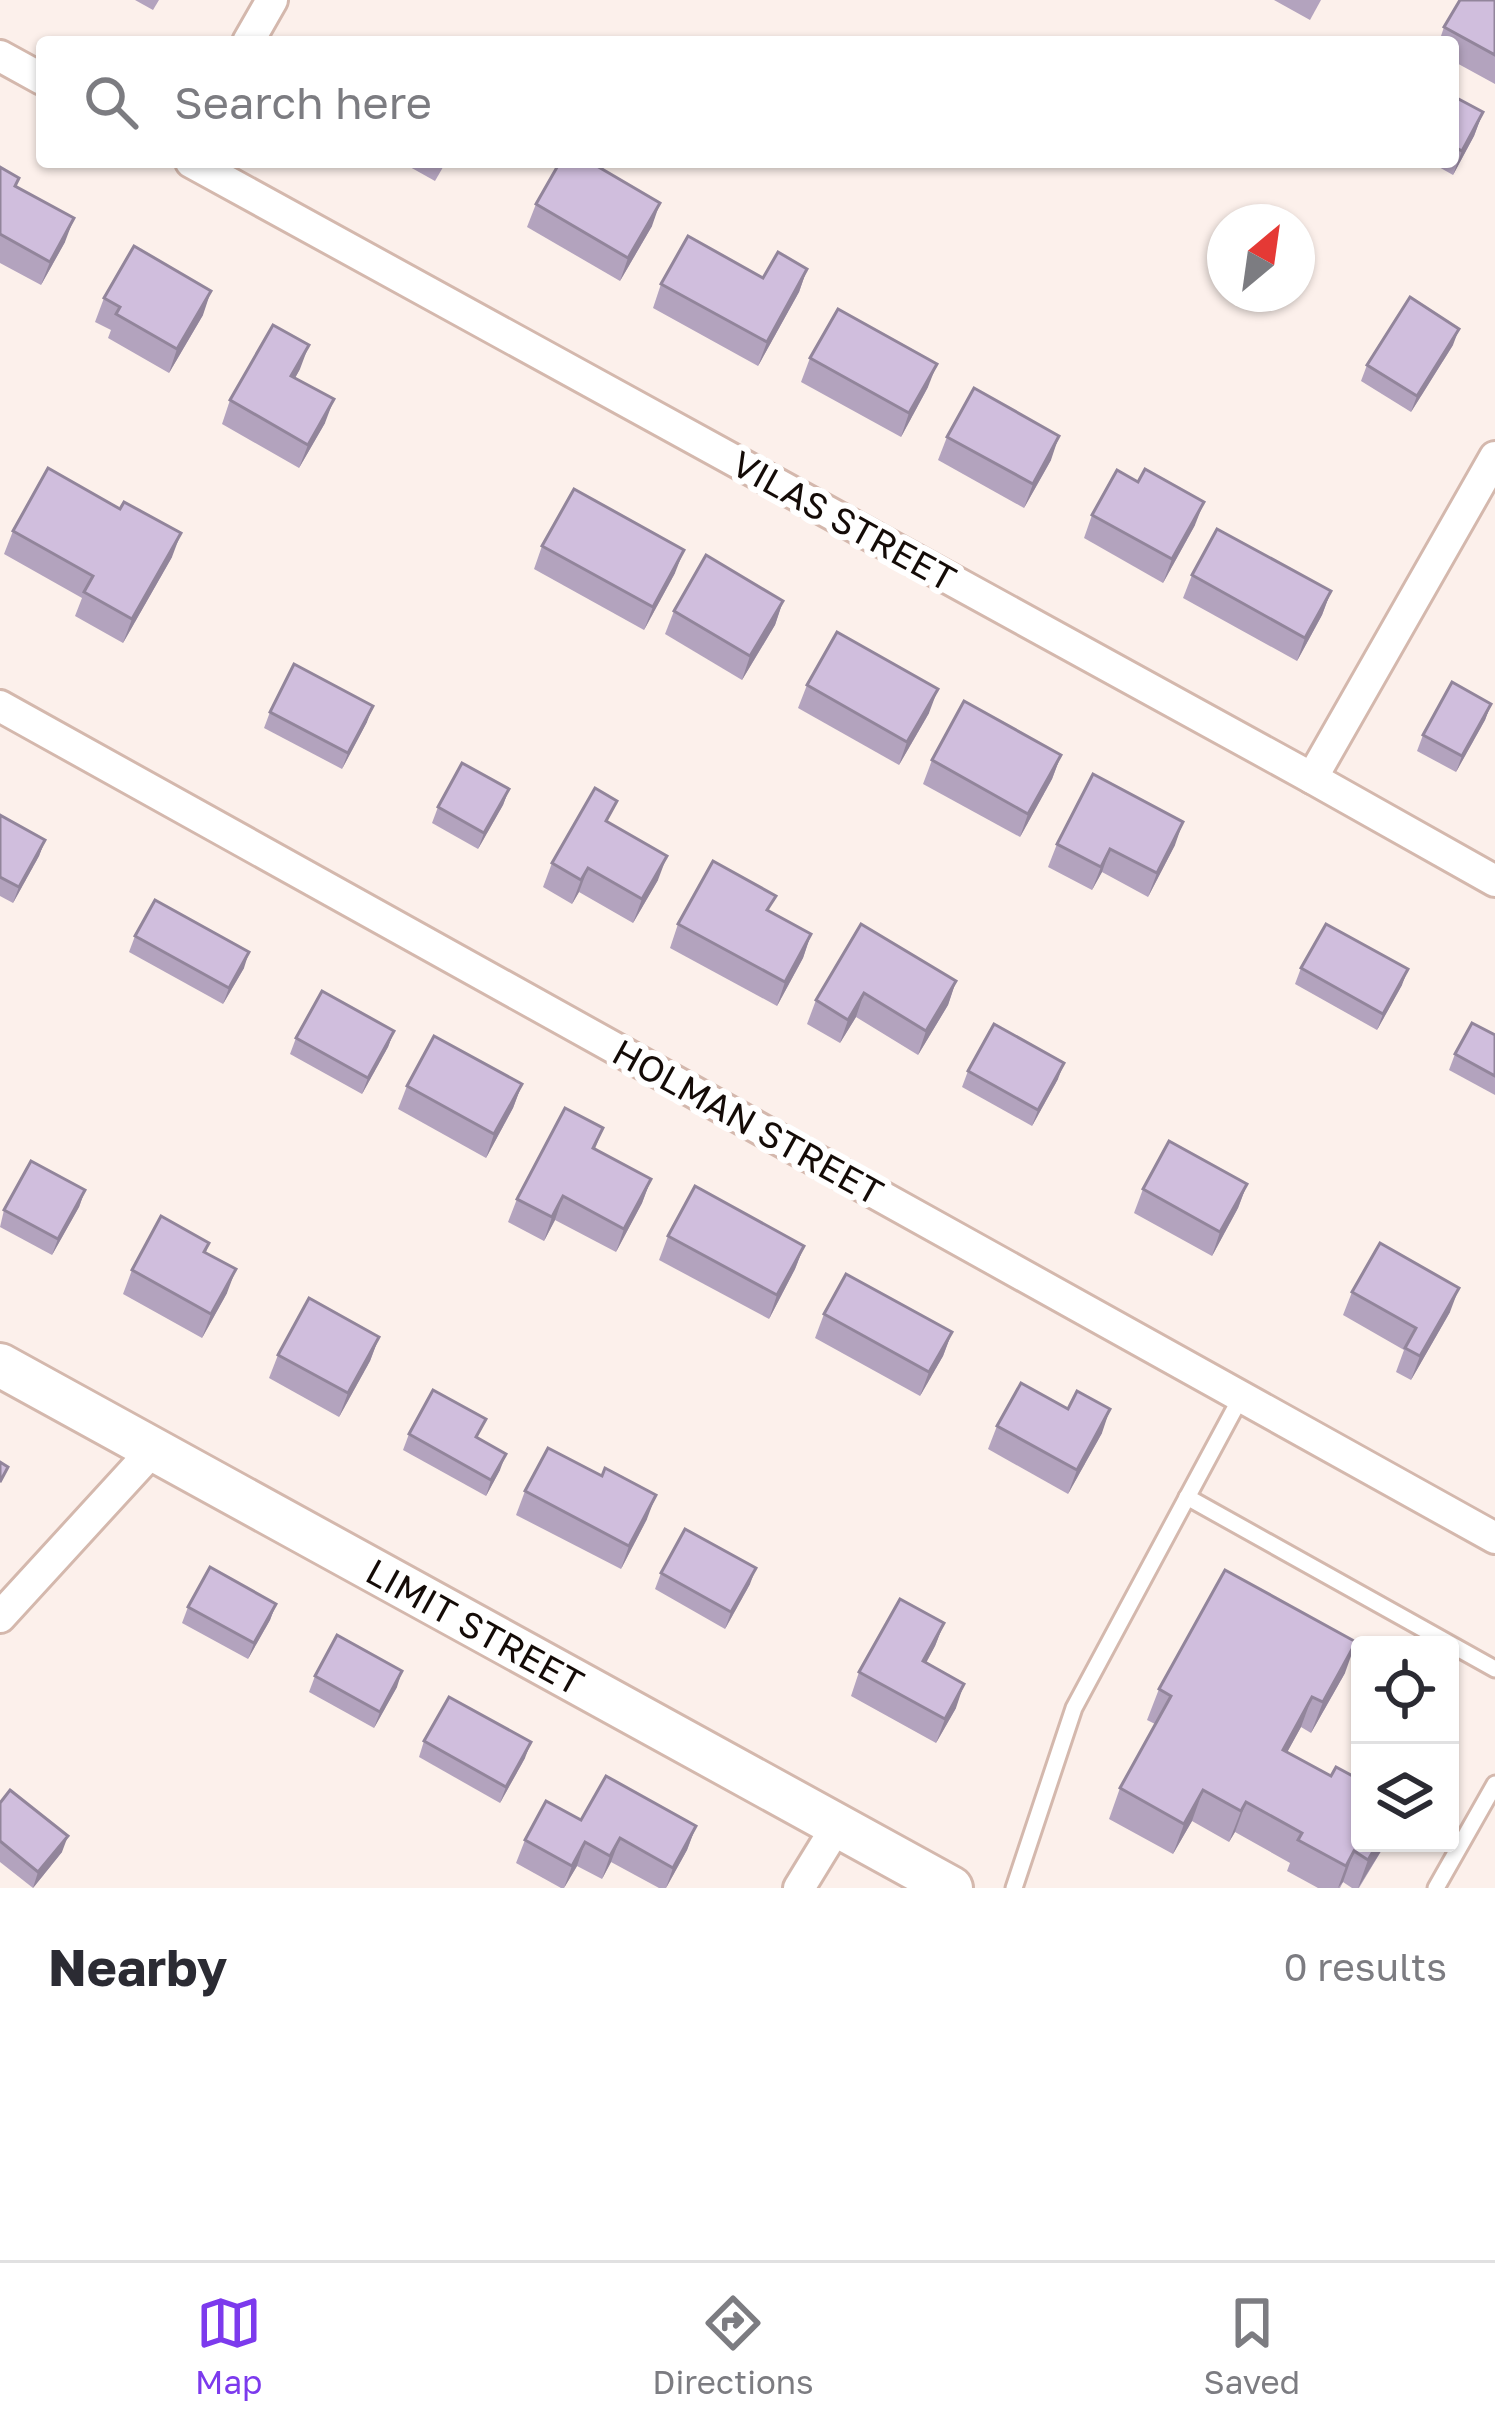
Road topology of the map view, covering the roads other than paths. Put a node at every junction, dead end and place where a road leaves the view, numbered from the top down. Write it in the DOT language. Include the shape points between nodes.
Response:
graph roads {
  1 [pos="272,0"];
  2 [pos="251,36"];
  3 [pos="0,56"];
  4 [pos="36,77"];
  5 [pos="202,168"];
  6 [pos="1495,458"];
  7 [pos="0,706"];
  8 [pos="1312,778"];
  9 [pos="1495,881"];
  10 [pos="0,1365"];
  11 [pos="1241,1397"];
  12 [pos="153,1450"];
  13 [pos="1187,1496"];
  14 [pos="1495,1538"];
  15 [pos="0,1617"];
  16 [pos="1495,1669"];
  17 [pos="1495,1784"];
  18 [pos="837,1826"];
  19 [pos="799,1888"];
  20 [pos="951,1888"];
  21 [pos="1014,1888"];
  22 [pos="1436,1888"];
  1 -- 2 [label="street"];
  3 -- 4 [label="street"];
  5 -- 8 [label="street, VILAS STREET"];
  6 -- 8 [label="street"];
  7 -- 11 [label="street, HOLMAN STREET"];
  8 -- 9 [label="street, VILAS STREET"];
  10 -- 12 [label="street, LIMIT STREET"];
  11 -- 13 [label="lane"];
  11 -- 14 [label="street, HOLMAN STREET"];
  12 -- 15 [label="street"];
  12 -- 18 [label="street, LIMIT STREET"];
  13 -- 16 [label="lane"];
  13 -- 21 [label="lane" via="1074,1708"];
  17 -- 22 [label="lane"];
  18 -- 19 [label="street"];
  18 -- 20 [label="street, LIMIT STREET"];
}
